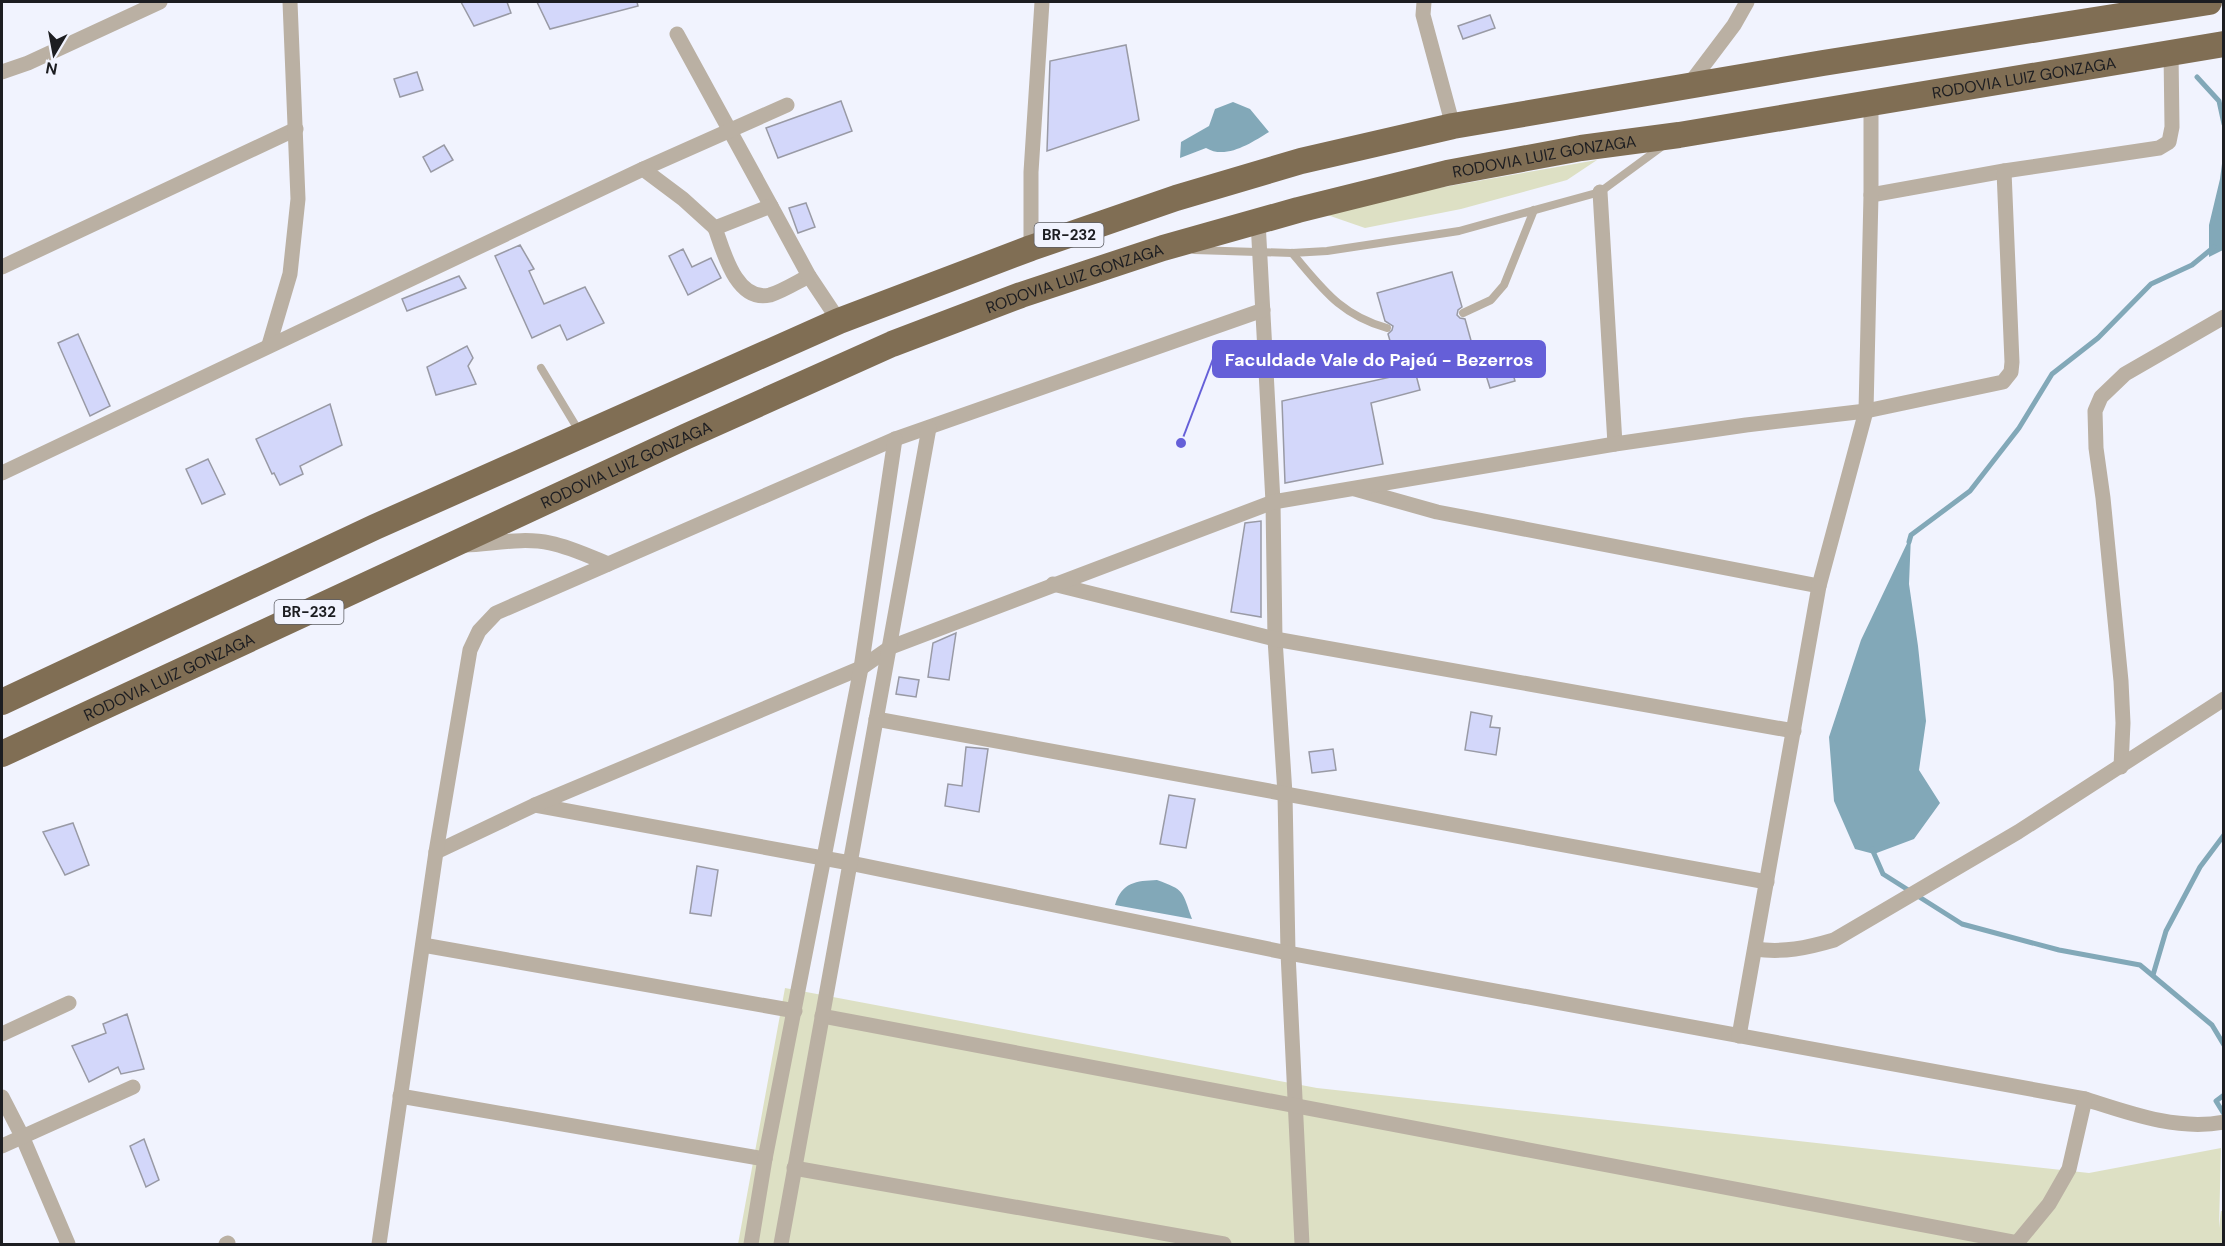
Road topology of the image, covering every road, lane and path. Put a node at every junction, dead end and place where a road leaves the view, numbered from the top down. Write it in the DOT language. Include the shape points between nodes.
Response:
graph roads {
  1 [pos="159,2"];
  2 [pos="290,2"];
  3 [pos="1042,2"];
  4 [pos="1424,2"];
  5 [pos="1747,2"];
  6 [pos="2209,2"];
  7 [pos="676,34"];
  8 [pos="2223,44"];
  9 [pos="2170,52"];
  10 [pos="2,72"];
  11 [pos="1688,86"];
  12 [pos="1870,102"];
  13 [pos="787,105"];
  14 [pos="1453,126"];
  15 [pos="296,129"];
  16 [pos="730,130"];
  17 [pos="1679,135"];
  18 [pos="643,169"];
  19 [pos="2004,171"];
  20 [pos="1600,192"];
  21 [pos="1871,195"];
  22 [pos="771,206"];
  23 [pos="1534,210"];
  24 [pos="1258,221"];
  25 [pos="715,228"];
  26 [pos="1031,248"];
  27 [pos="1163,248"];
  28 [pos="1258,252"];
  29 [pos="1292,253"];
  30 [pos="2,267"];
  31 [pos="809,276"];
  32 [pos="1263,310"];
  33 [pos="1463,313"];
  34 [pos="2223,317"];
  35 [pos="839,321"];
  36 [pos="1387,328"];
  37 [pos="269,345"];
  38 [pos="541,368"];
  39 [pos="1866,411"];
  40 [pos="929,428"];
  41 [pos="581,435"];
  42 [pos="896,439"];
  43 [pos="1615,444"];
  44 [pos="2,472"];
  45 [pos="1349,488"];
  46 [pos="1273,502"];
  47 [pos="454,546"];
  48 [pos="608,564"];
  49 [pos="1053,585"];
  50 [pos="1819,586"];
  51 [pos="1275,639"];
  52 [pos="891,647"];
  53 [pos="861,668"];
  54 [pos="2223,699"];
  55 [pos="2,702"];
  56 [pos="876,719"];
  57 [pos="1794,731"];
  58 [pos="2,754"];
  59 [pos="2121,767"];
  60 [pos="1284,794"];
  61 [pos="535,805"];
  62 [pos="436,852"];
  63 [pos="824,859"];
  64 [pos="850,864"];
  65 [pos="1767,882"];
  66 [pos="423,945"];
  67 [pos="1755,949"];
  68 [pos="1288,953"];
  69 [pos="69,1004"];
  70 [pos="795,1011"];
  71 [pos="822,1016"];
  72 [pos="2,1034"];
  73 [pos="1739,1036"];
  74 [pos="133,1087"];
  75 [pos="400,1096"];
  76 [pos="2,1097"];
  77 [pos="2085,1099"];
  78 [pos="1295,1106"];
  79 [pos="2219,1122"];
  80 [pos="22,1136"];
  81 [pos="2,1146"];
  82 [pos="765,1159"];
  83 [pos="794,1168"];
  84 [pos="2018,1244"];
  85 [pos="68,1245"];
  86 [pos="379,1245"];
  87 [pos="751,1245"];
  88 [pos="781,1245"];
  89 [pos="1224,1245"];
  90 [pos="1302,1245"];
  1 -- 10 [label="street"];
  2 -- 15 [label="street"];
  3 -- 26 [label="street" via="1031,172"];
  4 -- 14 [label="street" via="1423,15"];
  5 -- 11 [label="street"];
  6 -- 11 [label="highway, BR-232"];
  7 -- 16 [label="street"];
  8 -- 9 [label="highway, RODOVIA LUIZ GONZAGA / BR-232"];
  9 -- 12 [label="highway, RODOVIA LUIZ GONZAGA / BR-232"];
  9 -- 19 [label="street" via="2169,141 2159,148"];
  11 -- 14 [label="highway, BR-232"];
  12 -- 17 [label="highway, RODOVIA LUIZ GONZAGA / BR-232"];
  12 -- 21 [label="street"];
  13 -- 16 [label="street"];
  14 -- 26 [label="highway, BR-232" via="1301,161 1176,198"];
  15 -- 30 [label="street"];
  15 -- 37 [label="street" via="296,229 290,274"];
  16 -- 18 [label="street"];
  16 -- 22 [label="street"];
  17 -- 20 [label="lane"];
  17 -- 24 [label="highway, RODOVIA LUIZ GONZAGA / BR-232" via="1581,148 1447,173"];
  18 -- 25 [label="street"];
  18 -- 37 [label="street"];
  19 -- 21 [label="street"];
  19 -- 39 [label="street" via="2011,372 2003,382"];
  20 -- 23 [label="lane"];
  20 -- 43 [label="street"];
  21 -- 39 [label="street"];
  22 -- 25 [label="street"];
  22 -- 31 [label="street"];
  23 -- 29 [label="lane" via="1459,231"];
  23 -- 33 [label="lane" via="1504,285 1491,300"];
  24 -- 27 [label="highway, RODOVIA LUIZ GONZAGA / BR-232"];
  24 -- 28 [label="street"];
  25 -- 31 [label="street" via="729,269 751,292 770,295"];
  26 -- 35 [label="highway, BR-232"];
  27 -- 28 [label="lane"];
  27 -- 47 [label="highway, RODOVIA LUIZ GONZAGA / BR-232" via="1021,295 892,344"];
  28 -- 29 [label="lane"];
  28 -- 32 [label="street"];
  29 -- 36 [label="lane" via="1346,311"];
  31 -- 35 [label="street"];
  32 -- 40 [label="street"];
  32 -- 46 [label="street"];
  34 -- 59 [label="street" via="2125,374 2101,397 2095,411 2121,681"];
  35 -- 41 [label="highway, BR-232"];
  37 -- 44 [label="street"];
  38 -- 41 [label="lane"];
  39 -- 43 [label="street"];
  39 -- 50 [label="street"];
  40 -- 42 [label="street"];
  40 -- 52 [label="street"];
  41 -- 55 [label="highway, BR-232"];
  42 -- 48 [label="street"];
  42 -- 53 [label="street"];
  43 -- 45 [label="street"];
  45 -- 46 [label="street"];
  45 -- 50 [label="street" via="1437,512"];
  46 -- 49 [label="street"];
  46 -- 51 [label="street"];
  47 -- 48 [label="street" via="547,542"];
  47 -- 58 [label="highway, RODOVIA LUIZ GONZAGA / BR-232"];
  48 -- 62 [label="street" via="496,613 479,631 470,650"];
  49 -- 51 [label="street"];
  49 -- 52 [label="street"];
  50 -- 57 [label="street"];
  51 -- 57 [label="street"];
  51 -- 60 [label="street"];
  52 -- 53 [label="street"];
  52 -- 56 [label="street"];
  53 -- 61 [label="street"];
  53 -- 63 [label="street"];
  54 -- 59 [label="street"];
  56 -- 60 [label="street"];
  56 -- 64 [label="street"];
  57 -- 65 [label="street"];
  59 -- 67 [label="street" via="1834,940 1803,950"];
  60 -- 65 [label="street"];
  60 -- 68 [label="street"];
  61 -- 62 [label="street"];
  61 -- 63 [label="street"];
  62 -- 66 [label="street"];
  63 -- 64 [label="street"];
  63 -- 70 [label="street"];
  64 -- 68 [label="street"];
  64 -- 71 [label="street"];
  65 -- 67 [label="street"];
  66 -- 70 [label="street"];
  66 -- 75 [label="street"];
  67 -- 73 [label="street"];
  68 -- 73 [label="street"];
  68 -- 78 [label="street"];
  69 -- 72 [label="street"];
  70 -- 82 [label="street"];
  71 -- 78 [label="street"];
  71 -- 83 [label="street"];
  73 -- 77 [label="street"];
  74 -- 80 [label="street"];
  75 -- 82 [label="street"];
  75 -- 86 [label="street"];
  76 -- 80 [label="street"];
  77 -- 79 [label="street" via="2164,1121 2189,1125"];
  77 -- 84 [label="street" via="2069,1169 2049,1204"];
  78 -- 84 [label="street"];
  78 -- 90 [label="street"];
  80 -- 81 [label="street"];
  80 -- 85 [label="street"];
  82 -- 87 [label="street"];
  83 -- 88 [label="street"];
  83 -- 89 [label="street"];
}
